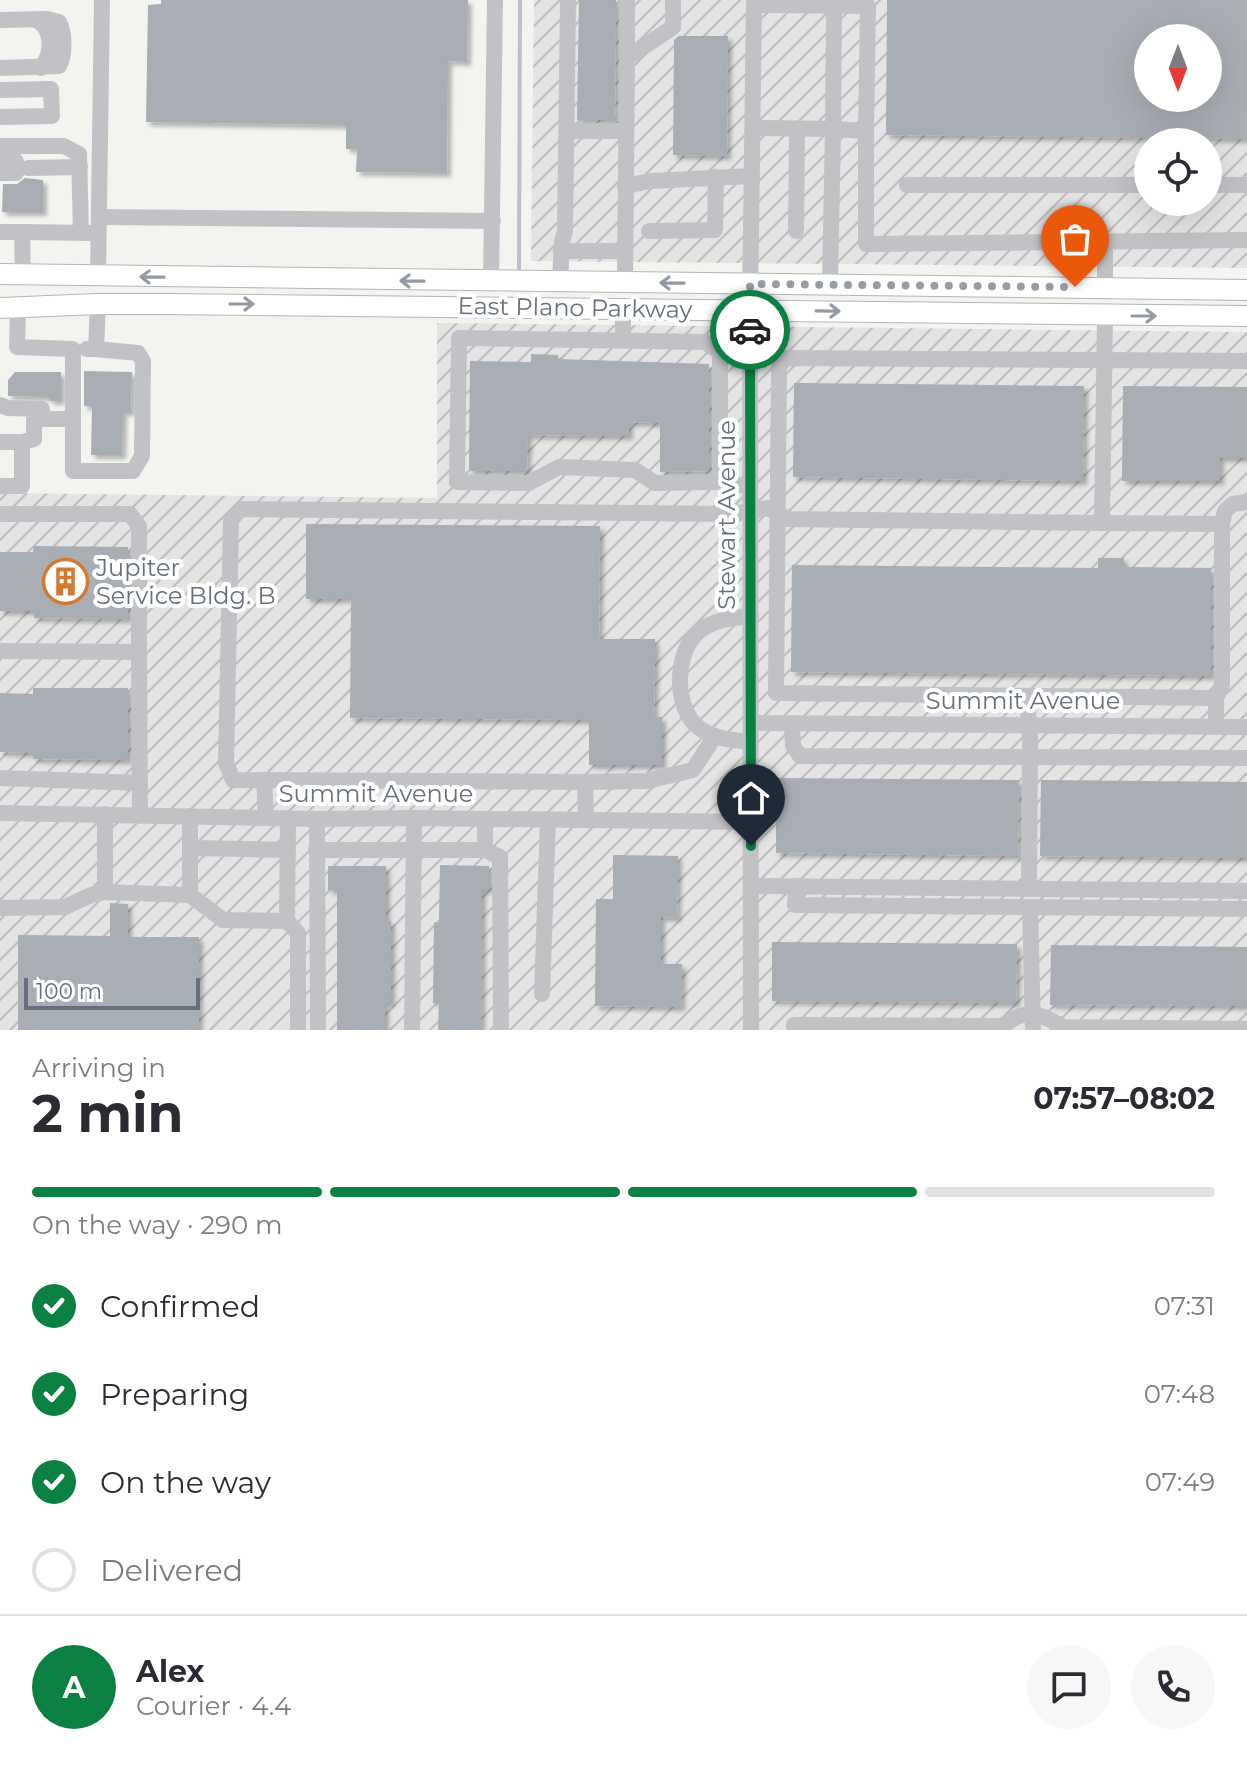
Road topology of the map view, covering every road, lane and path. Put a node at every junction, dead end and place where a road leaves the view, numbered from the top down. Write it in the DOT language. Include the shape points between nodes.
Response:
graph roads {
  1 [pos="102,0"];
  2 [pos="495,0"];
  3 [pos="568,0"];
  4 [pos="627,0"];
  5 [pos="673,0"];
  6 [pos="754,2"];
  7 [pos="797,2"];
  8 [pos="834,3"];
  9 [pos="0,20"];
  10 [pos="627,58"];
  11 [pos="0,68"];
  12 [pos="0,90"];
  13 [pos="0,117"];
  14 [pos="753,128"];
  15 [pos="797,129"];
  16 [pos="833,129"];
  17 [pos="567,131"];
  18 [pos="626,131"];
  19 [pos="866,131"];
  20 [pos="0,146"];
  21 [pos="79,164"];
  22 [pos="15,165"];
  23 [pos="752,176"];
  24 [pos="716,177"];
  25 [pos="907,185"];
  26 [pos="1134,185"];
  27 [pos="1222,185"];
  28 [pos="1247,185"];
  29 [pos="625,186"];
  30 [pos="493,221"];
  31 [pos="100,225"];
  32 [pos="649,231"];
  33 [pos="796,231"];
  34 [pos="0,232"];
  35 [pos="22,232"];
  36 [pos="81,233"];
  37 [pos="1247,240"];
  38 [pos="1105,243"];
  39 [pos="561,251"];
  40 [pos="625,251"];
  41 [pos="0,274"];
  42 [pos="23,274"];
  43 [pos="98,276"];
  44 [pos="491,282"];
  45 [pos="560,282"];
  46 [pos="625,283"];
  47 [pos="750,284"];
  48 [pos="830,284"];
  49 [pos="1105,287"];
  50 [pos="1247,290"];
  51 [pos="98,304"];
  52 [pos="491,306"];
  53 [pos="9,307"];
  54 [pos="560,308"];
  55 [pos="623,309"];
  56 [pos="750,309"];
  57 [pos="1105,316"];
  58 [pos="1247,316"];
  59 [pos="623,340"];
  60 [pos="0,343"];
  61 [pos="17,347"];
  62 [pos="73,349"];
  63 [pos="96,349"];
  64 [pos="1104,360"];
  65 [pos="1247,361"];
  66 [pos="750,376"];
  67 [pos="779,376"];
  68 [pos="0,405"];
  69 [pos="0,419"];
  70 [pos="38,419"];
  71 [pos="73,419"];
  72 [pos="0,442"];
  73 [pos="22,442"];
  74 [pos="720,482"];
  75 [pos="750,485"];
  76 [pos="0,486"];
  77 [pos="1247,502"];
  78 [pos="750,511"];
  79 [pos="0,514"];
  80 [pos="778,514"];
  81 [pos="1102,523"];
  82 [pos="1222,524"];
  83 [pos="751,616"];
  84 [pos="0,651"];
  85 [pos="139,652"];
  86 [pos="867,694"];
  87 [pos="1027,696"];
  88 [pos="1216,698"];
  89 [pos="751,723"];
  90 [pos="792,723"];
  91 [pos="867,724"];
  92 [pos="1028,725"];
  93 [pos="1216,726"];
  94 [pos="1247,727"];
  95 [pos="715,736"];
  96 [pos="751,742"];
  97 [pos="1030,756"];
  98 [pos="1247,758"];
  99 [pos="0,778"];
  100 [pos="264,780"];
  101 [pos="585,782"];
  102 [pos="140,783"];
  103 [pos="0,813"];
  104 [pos="105,814"];
  105 [pos="140,814"];
  106 [pos="190,816"];
  107 [pos="266,818"];
  108 [pos="288,818"];
  109 [pos="414,818"];
  110 [pos="317,819"];
  111 [pos="485,819"];
  112 [pos="548,819"];
  113 [pos="586,820"];
  114 [pos="752,822"];
  115 [pos="190,848"];
  116 [pos="288,850"];
  117 [pos="316,850"];
  118 [pos="485,850"];
  119 [pos="413,851"];
  120 [pos="751,886"];
  121 [pos="796,886"];
  122 [pos="1029,888"];
  123 [pos="1247,891"];
  124 [pos="105,892"];
  125 [pos="190,895"];
  126 [pos="1030,907"];
  127 [pos="0,908"];
  128 [pos="1247,909"];
  129 [pos="287,921"];
  130 [pos="542,994"];
  131 [pos="1032,1022"];
  132 [pos="1247,1029"];
  133 [pos="298,1030"];
  134 [pos="318,1030"];
  135 [pos="412,1030"];
  136 [pos="501,1030"];
  137 [pos="751,1030"];
  138 [pos="794,1030"];
  1 -- 31 [label="street"];
  2 -- 30 [label="street"];
  3 -- 17 [label="street"];
  4 -- 10 [label="street"];
  5 -- 10 [label="street" via="673,27"];
  6 -- 7 [label="street"];
  6 -- 14 [label="street, Stewart Avenue"];
  7 -- 8 [label="street"];
  8 -- 16 [label="street"];
  8 -- 19 [label="street" via="868,6"];
  9 -- 11 [label="street" via="54,20 62,27 62,63"];
  10 -- 18 [label="street"];
  12 -- 13 [label="street" via="51,89 52,116"];
  14 -- 15 [label="street"];
  14 -- 23 [label="street, Stewart Avenue"];
  15 -- 16 [label="street"];
  15 -- 33 [label="street"];
  16 -- 19 [label="street"];
  16 -- 48 [label="street"];
  17 -- 18 [label="street"];
  17 -- 39 [label="street"];
  18 -- 29 [label="street"];
  19 -- 38 [label="street" via="866,244"];
  20 -- 21 [label="street" via="64,146"];
  21 -- 22 [label="street"];
  21 -- 36 [label="street"];
  23 -- 24 [label="street"];
  23 -- 47 [label="street, Stewart Avenue"];
  24 -- 29 [label="street"];
  24 -- 32 [label="street" via="715,230"];
  25 -- 26 [label="street"];
  27 -- 28 [label="street"];
  29 -- 40 [label="street"];
  30 -- 31 [label="street"];
  30 -- 44 [label="street"];
  31 -- 36 [label="street"];
  31 -- 43 [label="street"];
  34 -- 35 [label="street"];
  35 -- 36 [label="street"];
  35 -- 42 [label="street"];
  37 -- 38 [label="street"];
  38 -- 49 [label="street"];
  39 -- 40 [label="street"];
  39 -- 45 [label="street"];
  40 -- 46 [label="street"];
  41 -- 42 [label="main road, East Plano Parkway"];
  42 -- 43 [label="main road, East Plano Parkway"];
  44 -- 43 [label="main road, East Plano Parkway, one-way"];
  43 -- 51 [label="main road"];
  44 -- 45 [label="main road, East Plano Parkway"];
  44 -- 52 [label="main road"];
  45 -- 46 [label="main road, East Plano Parkway"];
  45 -- 54 [label="main road"];
  47 -- 46 [label="main road, East Plano Parkway, one-way"];
  46 -- 55 [label="main road"];
  47 -- 48 [label="main road, East Plano Parkway"];
  47 -- 56 [label="street, Stewart Avenue"];
  48 -- 49 [label="main road, East Plano Parkway"];
  49 -- 50 [label="main road, East Plano Parkway"];
  49 -- 57 [label="main road"];
  51 -- 52 [label="main road, East Plano Parkway, one-way"];
  51 -- 53 [label="main road, East Plano Parkway"];
  51 -- 63 [label="street"];
  52 -- 54 [label="main road, East Plano Parkway"];
  53 -- 61 [label="street"];
  54 -- 55 [label="main road, East Plano Parkway"];
  55 -- 56 [label="main road, East Plano Parkway"];
  55 -- 59 [label="street"];
  56 -- 57 [label="main road, East Plano Parkway, one-way"];
  56 -- 66 [label="street, Stewart Avenue"];
  57 -- 58 [label="main road, East Plano Parkway, one-way"];
  57 -- 64 [label="street"];
  59 -- 74 [label="street" via="705,342 720,352"];
  59 -- 74 [label="street" via="459,338 457,482 529,483 559,467 635,470 655,483"];
  60 -- 61 [label="street"];
  61 -- 62 [label="street"];
  62 -- 63 [label="street"];
  62 -- 71 [label="street"];
  63 -- 71 [label="street" via="138,353 143,361 142,456 133,471 73,471"];
  64 -- 65 [label="street"];
  64 -- 67 [label="street" via="786,358"];
  64 -- 81 [label="street"];
  66 -- 67 [label="street"];
  66 -- 75 [label="street, Stewart Avenue"];
  67 -- 80 [label="street"];
  68 -- 70 [label="street" via="42,409"];
  69 -- 70 [label="street"];
  70 -- 71 [label="street"];
  70 -- 73 [label="street" via="34,439"];
  72 -- 73 [label="street"];
  73 -- 76 [label="street" via="22,486"];
  74 -- 75 [label="street"];
  75 -- 78 [label="street, Stewart Avenue"];
  77 -- 82 [label="street" via="1225,511"];
  78 -- 80 [label="street" via="768,508"];
  78 -- 83 [label="street, Stewart Avenue"];
  78 -- 100 [label="street" via="241,509 231,519 226,763 233,780"];
  79 -- 85 [label="street" via="130,514 139,526"];
  80 -- 81 [label="street" via="788,519"];
  80 -- 86 [label="street" via="776,693"];
  81 -- 82 [label="street"];
  82 -- 88 [label="street" via="1222,685"];
  83 -- 89 [label="street, Stewart Avenue"];
  83 -- 95 [label="street" via="727,618 699,631 683,652 684,706 697,727"];
  84 -- 85 [label="street"];
  85 -- 102 [label="street"];
  86 -- 87 [label="street"];
  86 -- 91 [label="street"];
  87 -- 88 [label="street"];
  87 -- 92 [label="street"];
  88 -- 93 [label="street"];
  89 -- 90 [label="street, Summit Avenue"];
  89 -- 96 [label="street, Stewart Avenue"];
  90 -- 91 [label="street, Summit Avenue"];
  90 -- 97 [label="street" via="793,746 800,756"];
  91 -- 92 [label="street, Summit Avenue"];
  92 -- 93 [label="street, Summit Avenue"];
  92 -- 97 [label="street"];
  93 -- 94 [label="street, Summit Avenue"];
  95 -- 96 [label="street"];
  95 -- 101 [label="street" via="693,770 647,781"];
  96 -- 114 [label="street, Stewart Avenue"];
  97 -- 98 [label="street"];
  97 -- 122 [label="street"];
  99 -- 102 [label="street"];
  100 -- 101 [label="street"];
  100 -- 107 [label="street"];
  101 -- 113 [label="street"];
  102 -- 105 [label="street"];
  103 -- 104 [label="street, Summit Avenue"];
  104 -- 105 [label="street, Summit Avenue"];
  104 -- 124 [label="street"];
  105 -- 106 [label="street, Summit Avenue"];
  106 -- 107 [label="street, Summit Avenue"];
  106 -- 115 [label="street"];
  107 -- 108 [label="street, Summit Avenue"];
  108 -- 110 [label="street, Summit Avenue"];
  108 -- 116 [label="street"];
  109 -- 110 [label="street, Summit Avenue"];
  109 -- 111 [label="street, Summit Avenue"];
  109 -- 119 [label="street"];
  110 -- 117 [label="street"];
  111 -- 112 [label="street, Summit Avenue"];
  111 -- 118 [label="street"];
  112 -- 113 [label="street, Summit Avenue"];
  112 -- 130 [label="street"];
  113 -- 114 [label="street, Summit Avenue"];
  114 -- 120 [label="street, Stewart Avenue"];
  115 -- 116 [label="street"];
  115 -- 125 [label="street"];
  116 -- 129 [label="street"];
  117 -- 119 [label="street"];
  117 -- 134 [label="street"];
  118 -- 119 [label="street"];
  118 -- 136 [label="street" via="500,857"];
  119 -- 135 [label="street"];
  120 -- 121 [label="street"];
  120 -- 137 [label="street, Stewart Avenue"];
  121 -- 122 [label="street"];
  121 -- 126 [label="street" via="795,905"];
  122 -- 123 [label="street"];
  124 -- 125 [label="street"];
  124 -- 127 [label="street" via="65,907"];
  125 -- 129 [label="street" via="223,920"];
  126 -- 128 [label="street"];
  126 -- 131 [label="street"];
  129 -- 133 [label="street" via="298,933"];
  131 -- 132 [label="street" via="1043,1014 1063,1027"];
  131 -- 138 [label="street" via="1017,1015 1002,1026 794,1025"];
}
